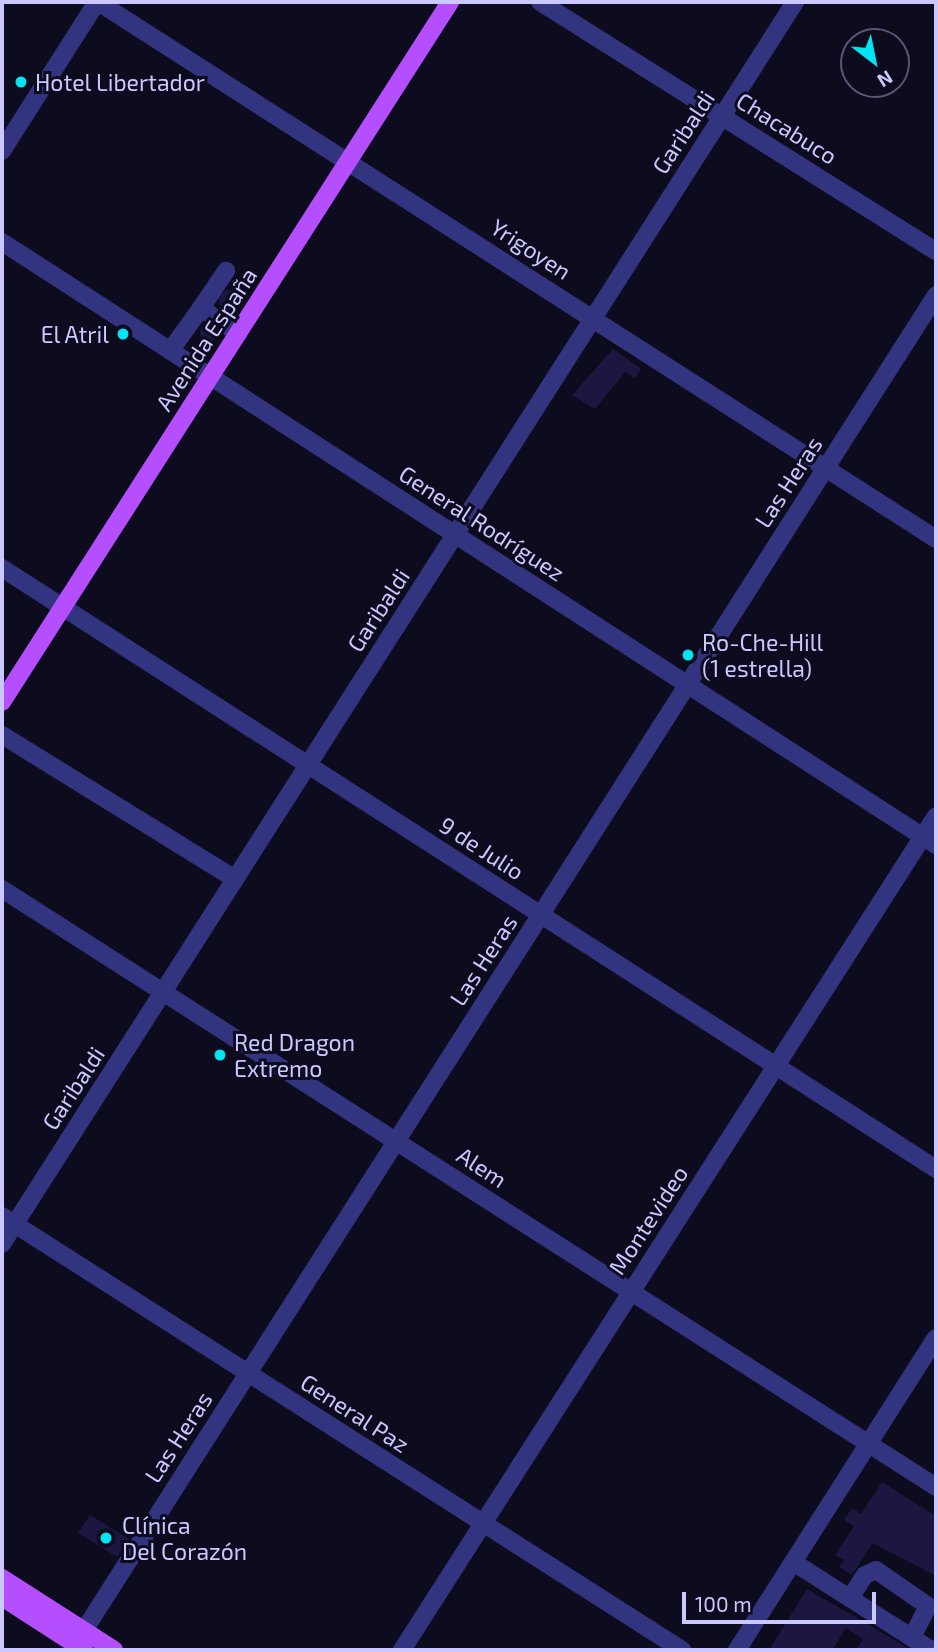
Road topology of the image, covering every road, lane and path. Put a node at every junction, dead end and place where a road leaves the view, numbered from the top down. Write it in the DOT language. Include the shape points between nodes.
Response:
graph roads {
  1 [pos="97,2"];
  2 [pos="450,2"];
  3 [pos="540,2"];
  4 [pos="796,2"];
  5 [pos="722,116"];
  6 [pos="2,151"];
  7 [pos="350,160"];
  8 [pos="2,242"];
  9 [pos="936,251"];
  10 [pos="226,271"];
  11 [pos="936,295"];
  12 [pos="593,319"];
  13 [pos="219,320"];
  14 [pos="170,351"];
  15 [pos="210,377"];
  16 [pos="826,468"];
  17 [pos="455,534"];
  18 [pos="936,539"];
  19 [pos="2,568"];
  20 [pos="62,607"];
  21 [pos="688,684"];
  22 [pos="2,702"];
  23 [pos="2,735"];
  24 [pos="308,765"];
  25 [pos="936,816"];
  26 [pos="930,840"];
  27 [pos="235,879"];
  28 [pos="2,889"];
  29 [pos="541,915"];
  30 [pos="163,992"];
  31 [pos="776,1066"];
  32 [pos="396,1142"];
  33 [pos="936,1170"];
  34 [pos="8,1220"];
  35 [pos="2,1244"];
  36 [pos="631,1292"];
  37 [pos="936,1338"];
  38 [pos="248,1373"];
  39 [pos="869,1443"];
  40 [pos="936,1487"];
  41 [pos="483,1523"];
  42 [pos="793,1562"];
  43 [pos="2,1578"];
  44 [pos="2,1597"];
  45 [pos="850,1598"];
  46 [pos="912,1638"];
  47 [pos="79,1644"];
  48 [pos="114,1650"];
  49 [pos="402,1650"];
  50 [pos="682,1650"];
  51 [pos="737,1650"];
  52 [pos="931,1650"];
  1 -- 6 [label="street"];
  1 -- 7 [label="street, Yrigoyen"];
  2 -- 7 [label="main road, Avenida España"];
  3 -- 5 [label="street, Chacabuco"];
  4 -- 5 [label="street, Garibaldi"];
  5 -- 9 [label="street, Chacabuco"];
  5 -- 12 [label="street, Garibaldi"];
  7 -- 12 [label="street, Yrigoyen"];
  7 -- 13 [label="main road, Avenida España"];
  8 -- 14 [label="street, General Rodríguez"];
  10 -- 13 [label="street"];
  11 -- 16 [label="street, Las Heras"];
  12 -- 16 [label="street, Yrigoyen"];
  12 -- 17 [label="street, Garibaldi"];
  13 -- 14 [label="street"];
  13 -- 15 [label="main road, Avenida España"];
  14 -- 15 [label="street, General Rodríguez"];
  15 -- 17 [label="street, General Rodríguez"];
  15 -- 20 [label="main road, Avenida España"];
  16 -- 18 [label="street, Yrigoyen"];
  16 -- 21 [label="street, Las Heras"];
  17 -- 21 [label="street, General Rodríguez"];
  17 -- 24 [label="street, Garibaldi"];
  19 -- 20 [label="street, 9 de Julio"];
  20 -- 22 [label="main road, Avenida España"];
  20 -- 24 [label="street, 9 de Julio"];
  21 -- 26 [label="street, General Rodríguez"];
  21 -- 29 [label="street, Las Heras"];
  23 -- 27 [label="street"];
  24 -- 27 [label="street, Garibaldi"];
  24 -- 29 [label="street, 9 de Julio"];
  25 -- 26 [label="street, Montevideo"];
  26 -- 31 [label="street, Montevideo"];
  27 -- 30 [label="street, Garibaldi"];
  28 -- 30 [label="street, Alem"];
  29 -- 31 [label="street, 9 de Julio"];
  29 -- 32 [label="street, Las Heras"];
  30 -- 32 [label="street, Alem"];
  30 -- 34 [label="street, Garibaldi"];
  31 -- 33 [label="street, 9 de Julio"];
  31 -- 36 [label="street, Montevideo"];
  32 -- 36 [label="street, Alem"];
  32 -- 38 [label="street, Las Heras"];
  34 -- 35 [label="street, Garibaldi"];
  34 -- 38 [label="street, General Paz"];
  36 -- 39 [label="street, Alem"];
  36 -- 41 [label="street, Montevideo"];
  37 -- 39 [label="street"];
  38 -- 41 [label="street, General Paz"];
  38 -- 47 [label="street, Las Heras"];
  39 -- 40 [label="street, Alem"];
  39 -- 42 [label="street"];
  41 -- 49 [label="street, Montevideo"];
  41 -- 50 [label="street, General Paz"];
  42 -- 45 [label="street"];
  42 -- 51 [label="street"];
  43 -- 47 [label="main road"];
  44 -- 47 [label="main road"];
  45 -- 46 [label="street"];
  45 -- 46 [label="street" via="870,1571 886,1577 928,1606"];
  46 -- 52 [label="street"];
  47 -- 48 [label="main road"];
}
